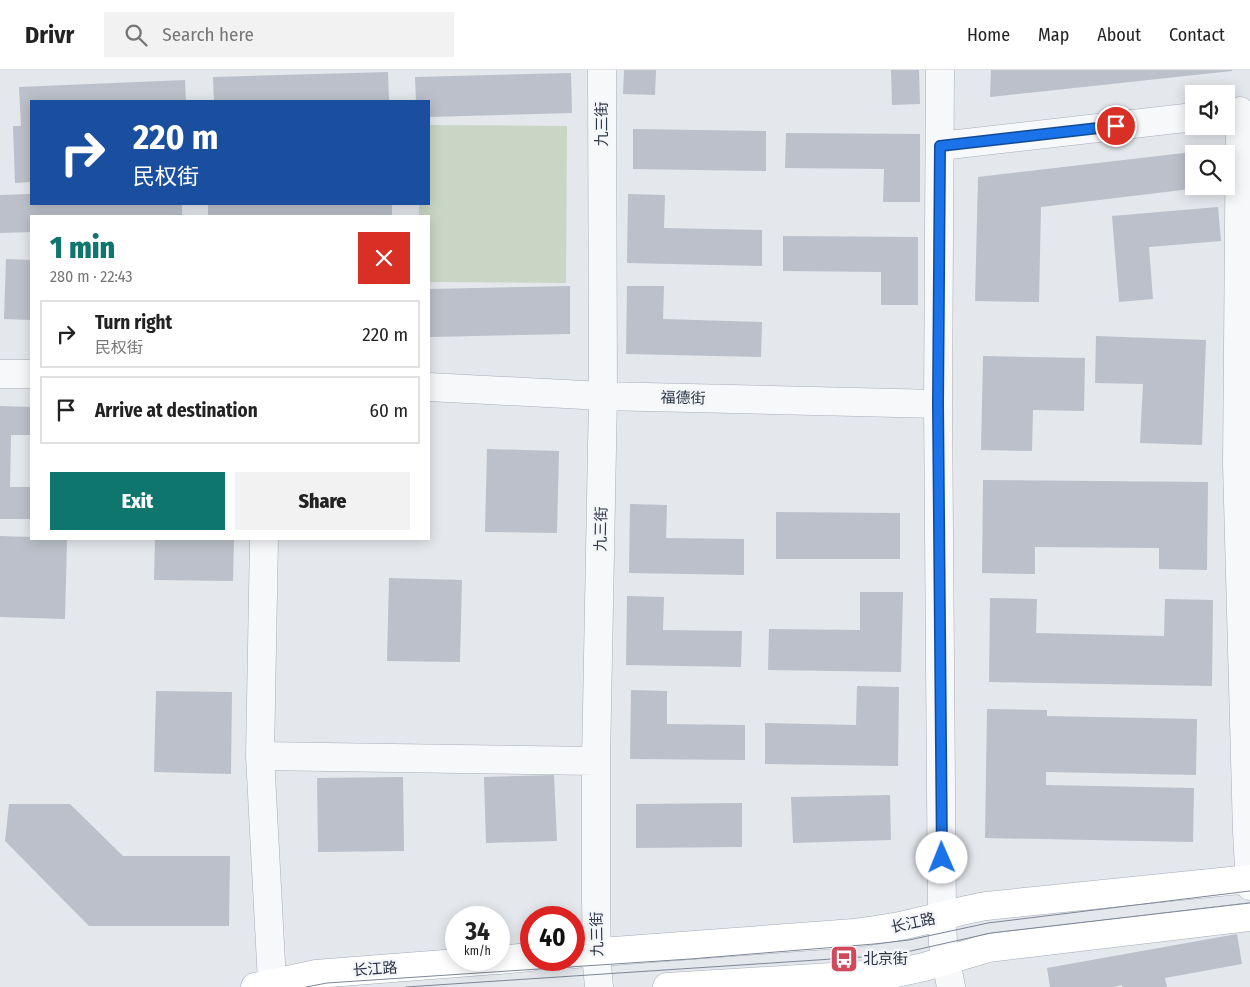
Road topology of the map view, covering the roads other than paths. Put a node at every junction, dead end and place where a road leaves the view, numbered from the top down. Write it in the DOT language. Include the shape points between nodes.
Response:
graph roads {
  1 [pos="602,70"];
  2 [pos="940,70"];
  3 [pos="1239,112"];
  4 [pos="1185,118"];
  5 [pos="940,146"];
  6 [pos="0,374"];
  7 [pos="30,374"];
  8 [pos="430,387"];
  9 [pos="603,396"];
  10 [pos="938,404"];
  11 [pos="264,540"];
  12 [pos="260,756"];
  13 [pos="596,761"];
  14 [pos="1250,879"];
  15 [pos="1250,886"];
  16 [pos="942,917"];
  17 [pos="1250,917"];
  18 [pos="585,953"];
  19 [pos="946,961"];
  20 [pos="445,966"];
  21 [pos="327,980"];
  22 [pos="264,985"];
  23 [pos="599,987"];
  24 [pos="667,987"];
  25 [pos="951,987"];
  1 -- 9 [label="street, 九三街"];
  2 -- 5 [label="street"];
  3 -- 14 [label="street" via="1237,464"];
  4 -- 5 [label="street"];
  5 -- 10 [label="street"];
  6 -- 7 [label="street"];
  8 -- 9 [label="street, 福德街"];
  9 -- 10 [label="street, 福德街"];
  9 -- 13 [label="street, 九三街"];
  10 -- 16 [label="street"];
  11 -- 12 [label="street"];
  12 -- 13 [label="street"];
  12 -- 22 [label="street"];
  13 -- 18 [label="street, 九三街"];
  14 -- 15 [label="street"];
  14 -- 16 [label="main road, 长江路" via="986,906"];
  16 -- 18 [label="main road, 长江路" via="854,933"];
  16 -- 19 [label="street"];
  17 -- 19 [label="main road" via="988,948"];
  18 -- 23 [label="street, 九三街"];
  19 -- 24 [label="main road" via="896,973"];
  19 -- 25 [label="street"];
  20 -- 21 [label="main road, 长江路"];
  21 -- 22 [label="main road, 长江路"];
}
